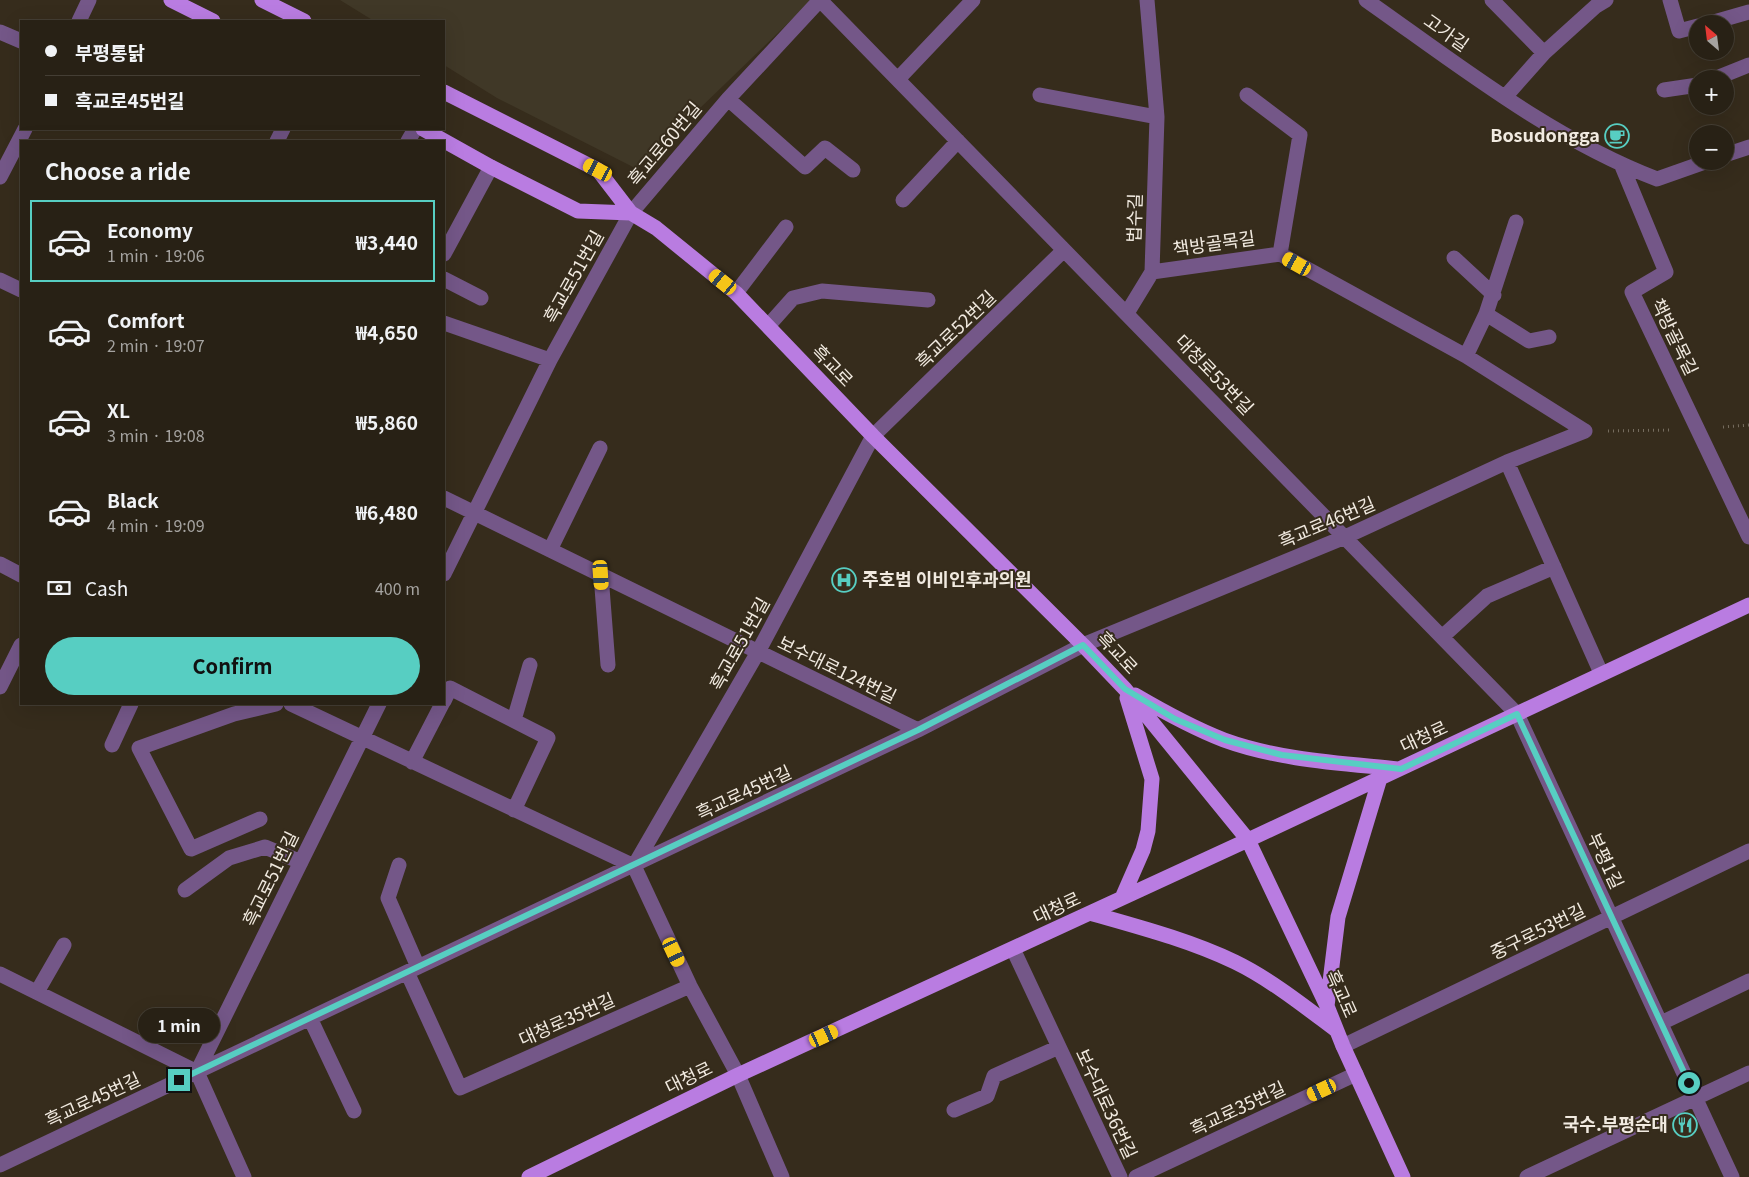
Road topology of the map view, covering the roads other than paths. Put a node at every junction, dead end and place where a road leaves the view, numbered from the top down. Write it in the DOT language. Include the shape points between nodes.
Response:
graph roads {
  1 [pos="89,0"];
  2 [pos="171,0"];
  3 [pos="262,0"];
  4 [pos="820,0"];
  5 [pos="972,0"];
  6 [pos="1147,0"];
  7 [pos="1366,0"];
  8 [pos="1492,0"];
  9 [pos="1670,0"];
  10 [pos="1598,2"];
  11 [pos="1749,12"];
  12 [pos="1734,16"];
  13 [pos="79,20"];
  14 [pos="211,20"];
  15 [pos="302,20"];
  16 [pos="1689,28"];
  17 [pos="0,32"];
  18 [pos="20,41"];
  19 [pos="1544,53"];
  20 [pos="1749,65"];
  21 [pos="1734,71"];
  22 [pos="898,80"];
  23 [pos="1689,86"];
  24 [pos="1664,90"];
  25 [pos="445,93"];
  26 [pos="1040,95"];
  27 [pos="1248,95"];
  28 [pos="1504,97"];
  29 [pos="728,99"];
  30 [pos="1156,117"];
  31 [pos="24,130"];
  32 [pos="425,130"];
  33 [pos="443,140"];
  34 [pos="445,141"];
  35 [pos="958,141"];
  36 [pos="1749,147"];
  37 [pos="1734,152"];
  38 [pos="1622,166"];
  39 [pos="491,167"];
  40 [pos="1689,168"];
  41 [pos="853,170"];
  42 [pos="0,177"];
  43 [pos="903,200"];
  44 [pos="631,213"];
  45 [pos="1516,222"];
  46 [pos="786,227"];
  47 [pos="1064,250"];
  48 [pos="445,252"];
  49 [pos="1280,254"];
  50 [pos="1454,258"];
  51 [pos="1152,272"];
  52 [pos="0,280"];
  53 [pos="445,280"];
  54 [pos="20,290"];
  55 [pos="736,293"];
  56 [pos="1494,295"];
  57 [pos="481,298"];
  58 [pos="928,300"];
  59 [pos="1127,313"];
  60 [pos="1486,314"];
  61 [pos="445,323"];
  62 [pos="768,326"];
  63 [pos="1549,337"];
  64 [pos="1466,356"];
  65 [pos="550,360"];
  66 [pos="1585,431"];
  67 [pos="873,436"];
  68 [pos="600,448"];
  69 [pos="1507,462"];
  70 [pos="445,498"];
  71 [pos="474,513"];
  72 [pos="1345,537"];
  73 [pos="1749,538"];
  74 [pos="550,550"];
  75 [pos="0,564"];
  76 [pos="1554,567"];
  77 [pos="445,572"];
  78 [pos="20,574"];
  79 [pos="601,575"];
  80 [pos="1749,605"];
  81 [pos="1442,637"];
  82 [pos="1083,645"];
  83 [pos="20,647"];
  84 [pos="758,652"];
  85 [pos="530,665"];
  86 [pos="608,666"];
  87 [pos="1601,673"];
  88 [pos="0,687"];
  89 [pos="1125,689"];
  90 [pos="445,698"];
  91 [pos="131,705"];
  92 [pos="272,705"];
  93 [pos="293,705"];
  94 [pos="378,705"];
  95 [pos="441,705"];
  96 [pos="1517,714"];
  97 [pos="514,720"];
  98 [pos="918,730"];
  99 [pos="362,737"];
  100 [pos="112,745"];
  101 [pos="412,762"];
  102 [pos="1401,769"];
  103 [pos="1380,778"];
  104 [pos="514,810"];
  105 [pos="260,818"];
  106 [pos="1248,840"];
  107 [pos="1749,852"];
  108 [pos="301,862"];
  109 [pos="399,865"];
  110 [pos="634,866"];
  111 [pos="184,890"];
  112 [pos="1122,898"];
  113 [pos="1090,913"];
  114 [pos="1611,918"];
  115 [pos="64,945"];
  116 [pos="1013,950"];
  117 [pos="413,970"];
  118 [pos="0,974"];
  119 [pos="1749,981"];
  120 [pos="690,986"];
  121 [pos="37,992"];
  122 [pos="1327,1006"];
  123 [pos="310,1018"];
  124 [pos="1661,1023"];
  125 [pos="1336,1030"];
  126 [pos="1343,1046"];
  127 [pos="1059,1047"];
  128 [pos="197,1072"];
  129 [pos="1749,1073"];
  130 [pos="738,1074"];
  131 [pos="1356,1074"];
  132 [pos="1696,1098"];
  133 [pos="954,1110"];
  134 [pos="354,1111"];
  135 [pos="0,1165"];
  136 [pos="244,1177"];
  137 [pos="529,1177"];
  138 [pos="782,1177"];
  139 [pos="1120,1177"];
  140 [pos="1136,1177"];
  141 [pos="1404,1177"];
  142 [pos="1527,1177"];
  143 [pos="1732,1177"];
  1 -- 13 [label="street"];
  2 -- 14 [label="main road"];
  3 -- 15 [label="main road"];
  4 -- 22 [label="street, 대청로53번길"];
  4 -- 29 [label="street, 흑교로60번길"];
  5 -- 22 [label="street"];
  6 -- 30 [label="street, 법수길"];
  7 -- 28 [label="street, 고가길"];
  8 -- 19 [label="street"];
  9 -- 16 [label="street" via="1679,31"];
  10 -- 19 [label="street"];
  11 -- 12 [label="street"];
  17 -- 18 [label="street"];
  19 -- 28 [label="street"];
  20 -- 21 [label="street"];
  22 -- 35 [label="street, 대청로53번길"];
  23 -- 24 [label="street"];
  25 -- 44 [label="main road" via="598,170"];
  26 -- 30 [label="street"];
  27 -- 49 [label="street, 책방골목길" via="1300,135"];
  28 -- 38 [label="street, 고가길"];
  29 -- 41 [label="street, 흑교로60번길" via="805,167 825,148"];
  29 -- 44 [label="street, 흑교로60번길"];
  30 -- 51 [label="street, 법수길"];
  31 -- 42 [label="street"];
  32 -- 33 [label="main road, 흑교로"];
  34 -- 39 [label="main road, 흑교로"];
  35 -- 43 [label="street"];
  35 -- 47 [label="street, 대청로53번길"];
  36 -- 37 [label="street"];
  38 -- 40 [label="street, 고가길" via="1657,179"];
  38 -- 73 [label="street, 책방골목길" via="1666,272 1632,292"];
  39 -- 44 [label="main road, 흑교로" via="578,211"];
  39 -- 48 [label="street"];
  44 -- 55 [label="main road, 흑교로" via="656,228"];
  44 -- 65 [label="street, 흑교로51번길"];
  45 -- 56 [label="street"];
  46 -- 55 [label="street"];
  47 -- 59 [label="street, 대청로53번길"];
  47 -- 67 [label="street, 흑교로52번길"];
  49 -- 51 [label="street, 책방골목길"];
  49 -- 64 [label="street, 책방골목길"];
  50 -- 56 [label="street"];
  51 -- 59 [label="street, 법수길"];
  52 -- 54 [label="street"];
  53 -- 57 [label="street"];
  55 -- 62 [label="main road, 흑교로"];
  56 -- 60 [label="street"];
  58 -- 62 [label="street" via="822,290 793,298"];
  59 -- 72 [label="street, 대청로53번길"];
  60 -- 63 [label="street" via="1529,341"];
  60 -- 64 [label="street"];
  61 -- 65 [label="street"];
  62 -- 67 [label="main road, 흑교로"];
  64 -- 66 [label="street, 책방골목길"];
  65 -- 71 [label="street, 흑교로51번길"];
  66 -- 69 [label="street, 흑교로46번길"];
  67 -- 82 [label="main road, 흑교로"];
  67 -- 84 [label="street, 흑교로51번길"];
  68 -- 74 [label="street"];
  69 -- 72 [label="street, 흑교로46번길"];
  69 -- 76 [label="street"];
  70 -- 71 [label="street, 보수대로124번길"];
  71 -- 74 [label="street, 보수대로124번길"];
  71 -- 77 [label="street, 흑교로51번길"];
  72 -- 81 [label="street, 대청로53번길"];
  72 -- 82 [label="street, 흑교로46번길"];
  74 -- 79 [label="street, 보수대로124번길"];
  75 -- 78 [label="street"];
  76 -- 81 [label="street" via="1487,596"];
  76 -- 87 [label="street"];
  79 -- 84 [label="street, 보수대로124번길"];
  79 -- 86 [label="street"];
  80 -- 87 [label="main road, 대청로"];
  81 -- 96 [label="street, 대청로53번길"];
  82 -- 89 [label="main road, 흑교로"];
  82 -- 98 [label="street, 흑교로45번길"];
  83 -- 88 [label="street"];
  84 -- 98 [label="street, 보수대로124번길"];
  84 -- 110 [label="street, 흑교로51번길"];
  85 -- 97 [label="street"];
  87 -- 96 [label="main road, 대청로"];
  89 -- 102 [label="main road" via="1175,719 1225,740 1282,755"];
  89 -- 106 [label="main road, 흑교로"];
  89 -- 112 [label="main road" via="1152,779 1148,831"];
  90 -- 97 [label="street" via="450,688"];
  91 -- 100 [label="street"];
  92 -- 105 [label="street" via="234,714 139,748 191,849"];
  93 -- 99 [label="street"];
  94 -- 99 [label="street, 흑교로51번길"];
  95 -- 101 [label="street"];
  96 -- 102 [label="main road, 대청로"];
  96 -- 114 [label="street, 부평1길"];
  97 -- 104 [label="street" via="548,738"];
  98 -- 110 [label="street, 흑교로45번길"];
  99 -- 101 [label="street"];
  99 -- 108 [label="street, 흑교로51번길"];
  101 -- 104 [label="street"];
  102 -- 103 [label="main road, 대청로"];
  103 -- 106 [label="main road, 대청로"];
  103 -- 122 [label="main road" via="1338,917"];
  104 -- 110 [label="street"];
  106 -- 112 [label="main road, 대청로"];
  106 -- 122 [label="main road, 흑교로"];
  107 -- 114 [label="street, 중구로53번길"];
  108 -- 111 [label="street" via="265,847 229,858"];
  108 -- 128 [label="street, 흑교로51번길"];
  109 -- 117 [label="street" via="388,898"];
  110 -- 117 [label="street, 흑교로45번길"];
  110 -- 120 [label="street"];
  112 -- 113 [label="main road, 대청로"];
  113 -- 116 [label="main road, 대청로"];
  113 -- 125 [label="main road" via="1172,936 1235,962 1293,997"];
  114 -- 124 [label="street, 부평1길"];
  114 -- 126 [label="street, 중구로53번길"];
  115 -- 121 [label="street"];
  116 -- 127 [label="street, 보수대로36번길"];
  116 -- 130 [label="main road, 대청로"];
  117 -- 120 [label="street, 대청로35번길" via="460,1088"];
  117 -- 123 [label="street, 흑교로45번길"];
  118 -- 121 [label="street"];
  119 -- 124 [label="street"];
  120 -- 130 [label="street"];
  121 -- 128 [label="street"];
  122 -- 125 [label="main road, 흑교로"];
  123 -- 128 [label="street, 흑교로45번길"];
  123 -- 134 [label="street"];
  124 -- 132 [label="street, 부평1길"];
  125 -- 126 [label="main road, 흑교로"];
  126 -- 131 [label="main road, 흑교로"];
  127 -- 133 [label="street, 보수대로36번길" via="994,1076 987,1096"];
  127 -- 139 [label="street, 보수대로36번길"];
  128 -- 135 [label="street, 흑교로45번길"];
  128 -- 136 [label="street"];
  129 -- 132 [label="street"];
  130 -- 137 [label="main road, 대청로"];
  130 -- 138 [label="street"];
  131 -- 140 [label="street, 흑교로35번길"];
  131 -- 141 [label="main road, 흑교로"];
  132 -- 142 [label="street"];
  132 -- 143 [label="street, 부평1길"];
}
